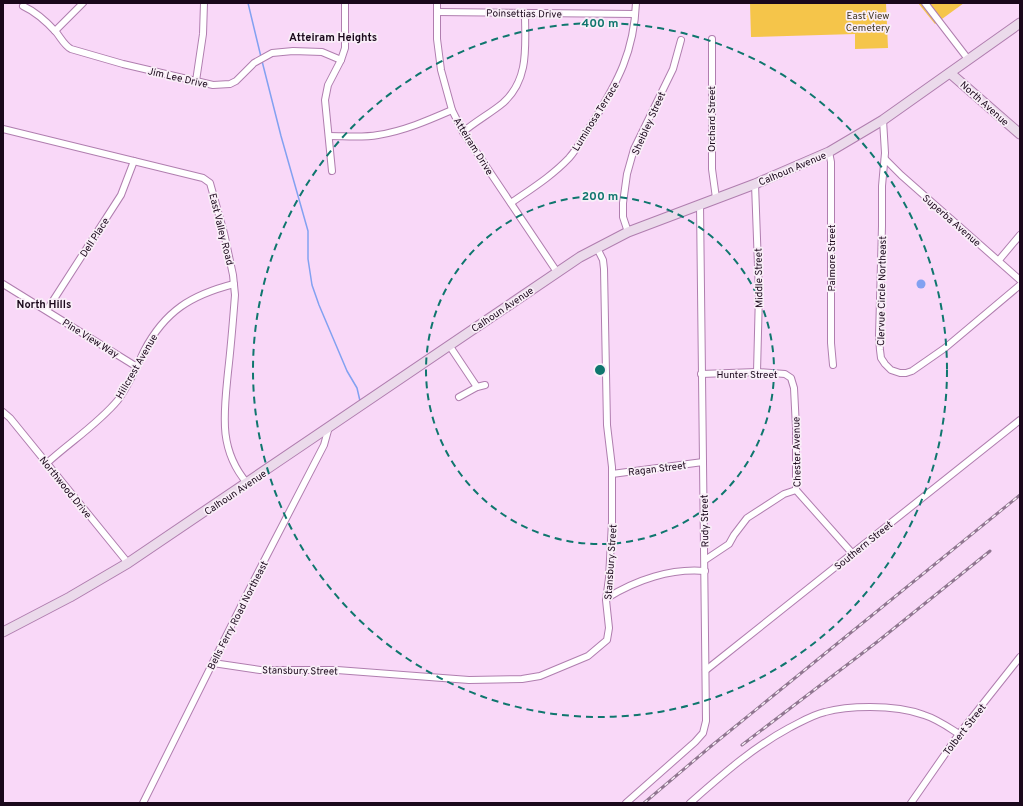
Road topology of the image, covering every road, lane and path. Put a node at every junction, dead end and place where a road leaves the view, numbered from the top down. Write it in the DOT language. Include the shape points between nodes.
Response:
graph roads {
  1 [pos="83,3"];
  2 [pos="204,3"];
  3 [pos="345,3"];
  4 [pos="437,3"];
  5 [pos="636,3"];
  6 [pos="925,3"];
  7 [pos="23,6"];
  8 [pos="437,12"];
  9 [pos="525,13"];
  10 [pos="635,14"];
  11 [pos="1020,23"];
  12 [pos="55,31"];
  13 [pos="712,39"];
  14 [pos="681,40"];
  15 [pos="968,59"];
  16 [pos="342,60"];
  17 [pos="950,73"];
  18 [pos="196,81"];
  19 [pos="452,110"];
  20 [pos="883,120"];
  21 [pos="3,129"];
  22 [pos="463,132"];
  23 [pos="1020,134"];
  24 [pos="328,136"];
  25 [pos="829,152"];
  26 [pos="885,159"];
  27 [pos="134,161"];
  28 [pos="332,172"];
  29 [pos="755,184"];
  30 [pos="716,198"];
  31 [pos="511,203"];
  32 [pos="700,204"];
  33 [pos="628,232"];
  34 [pos="1020,235"];
  35 [pos="597,248"];
  36 [pos="999,260"];
  37 [pos="557,272"];
  38 [pos="1020,280"];
  39 [pos="3,284"];
  40 [pos="234,284"];
  41 [pos="1020,285"];
  42 [pos="46,310"];
  43 [pos="449,345"];
  44 [pos="833,365"];
  45 [pos="137,367"];
  46 [pos="757,372"];
  47 [pos="701,374"];
  48 [pos="791,378"];
  49 [pos="485,386"];
  50 [pos="477,387"];
  51 [pos="459,397"];
  52 [pos="3,412"];
  53 [pos="1020,420"];
  54 [pos="328,427"];
  55 [pos="703,462"];
  56 [pos="47,463"];
  57 [pos="612,474"];
  58 [pos="248,483"];
  59 [pos="796,490"];
  60 [pos="852,553"];
  61 [pos="705,560"];
  62 [pos="128,563"];
  63 [pos="705,571"];
  64 [pos="607,598"];
  65 [pos="3,632"];
  66 [pos="1020,657"];
  67 [pos="213,663"];
  68 [pos="706,670"];
  69 [pos="959,734"];
  70 [pos="143,803"];
  71 [pos="626,803"];
  72 [pos="690,803"];
  73 [pos="911,803"];
  1 -- 12 [label="street"];
  2 -- 18 [label="street" via="203,34"];
  3 -- 16 [label="street" via="346,40"];
  4 -- 8 [label="street, Atteiram Drive"];
  5 -- 10 [label="street, Luminosa Terrace"];
  6 -- 15 [label="street"];
  7 -- 12 [label="street, Jim Lee Drive" via="35,12"];
  8 -- 9 [label="street, Poinsettias Drive"];
  8 -- 19 [label="street, Atteiram Drive" via="438,53"];
  9 -- 10 [label="street, Poinsettias Drive"];
  9 -- 22 [label="street" via="525,64 518,84 503,102"];
  10 -- 31 [label="street, Luminosa Terrace" via="624,67 585,135 570,157 554,172"];
  11 -- 15 [label="street, Calhoun Avenue"];
  12 -- 18 [label="street, Jim Lee Drive" via="67,46 77,51"];
  13 -- 30 [label="street, Orchard Street" via="711,163"];
  14 -- 33 [label="street, Sheibley Street" via="672,69 634,149 623,203 623,218"];
  15 -- 17 [label="street, Calhoun Avenue"];
  16 -- 18 [label="street, Jim Lee Drive" via="322,52 272,53 260,59 230,84 213,85"];
  16 -- 24 [label="street" via="326,93"];
  17 -- 20 [label="street, Calhoun Avenue"];
  17 -- 23 [label="street, North Avenue"];
  19 -- 22 [label="street, Atteiram Drive"];
  19 -- 24 [label="street" via="388,133"];
  20 -- 25 [label="street, Calhoun Avenue"];
  20 -- 26 [label="street, Clervue Circle Northeast"];
  21 -- 27 [label="street, East Valley Road"];
  22 -- 31 [label="street, Atteiram Drive"];
  24 -- 28 [label="street"];
  25 -- 29 [label="street, Calhoun Avenue"];
  25 -- 44 [label="street, Palmore Street"];
  26 -- 36 [label="street, Superba Avenue"];
  26 -- 41 [label="street, Clervue Circle Northeast" via="882,186 879,337 881,358 891,370 895,373 906,373 922,364"];
  27 -- 40 [label="street, East Valley Road" via="203,178 210,183 224,233"];
  27 -- 42 [label="street, Dell Place" via="121,195"];
  29 -- 30 [label="street, Calhoun Avenue"];
  29 -- 46 [label="street, Middle Street" via="759,293"];
  30 -- 32 [label="street, Calhoun Avenue"];
  31 -- 37 [label="street, Atteiram Drive"];
  32 -- 33 [label="street, Calhoun Avenue"];
  32 -- 47 [label="street, Rudy Street"];
  33 -- 35 [label="street, Calhoun Avenue"];
  34 -- 36 [label="street"];
  35 -- 37 [label="street, Calhoun Avenue"];
  35 -- 57 [label="street, Stansbury Street" via="604,269 607,425"];
  36 -- 38 [label="street, Superba Avenue"];
  37 -- 43 [label="street, Calhoun Avenue"];
  39 -- 42 [label="street, Pine View Way"];
  40 -- 45 [label="street, Hillcrest Avenue" via="201,294 179,308 152,337"];
  40 -- 58 [label="street, East Valley Road" via="224,423 233,460"];
  42 -- 45 [label="street, Pine View Way"];
  43 -- 50 [label="street"];
  43 -- 54 [label="street, Calhoun Avenue"];
  45 -- 56 [label="street, Hillcrest Avenue" via="110,409"];
  46 -- 47 [label="street, Hunter Street"];
  46 -- 48 [label="street, Hunter Street" via="785,374"];
  47 -- 55 [label="street, Rudy Street"];
  48 -- 59 [label="street, Chester Avenue" via="796,428"];
  49 -- 50 [label="street"];
  50 -- 51 [label="street"];
  52 -- 56 [label="street, Northwood Drive"];
  53 -- 60 [label="street, Southern Street"];
  54 -- 58 [label="street, Calhoun Avenue"];
  54 -- 67 [label="street, Bells Ferry Road Northeast" via="324,445"];
  55 -- 57 [label="street, Ragan Street"];
  55 -- 61 [label="street, Rudy Street"];
  56 -- 62 [label="street, Northwood Drive"];
  57 -- 64 [label="street, Stansbury Street"];
  58 -- 62 [label="street, Calhoun Avenue"];
  59 -- 60 [label="street, Chester Avenue"];
  59 -- 61 [label="street" via="784,494 747,518 729,544"];
  60 -- 68 [label="street, Southern Street"];
  61 -- 63 [label="street, Rudy Street"];
  62 -- 65 [label="street, Calhoun Avenue"];
  63 -- 64 [label="street" via="692,570 657,576"];
  63 -- 68 [label="street, Rudy Street"];
  64 -- 67 [label="street, Stansbury Street" via="607,640 588,656 540,676 522,679 469,680 337,670 260,670"];
  66 -- 69 [label="street, Tolbert Street"];
  67 -- 70 [label="street, Bells Ferry Road Northeast"];
  68 -- 71 [label="street, Rudy Street" via="706,721 703,733"];
  69 -- 72 [label="street" via="924,715 906,711 882,707 826,711 806,719 752,750"];
  69 -- 73 [label="street, Tolbert Street"];
}
